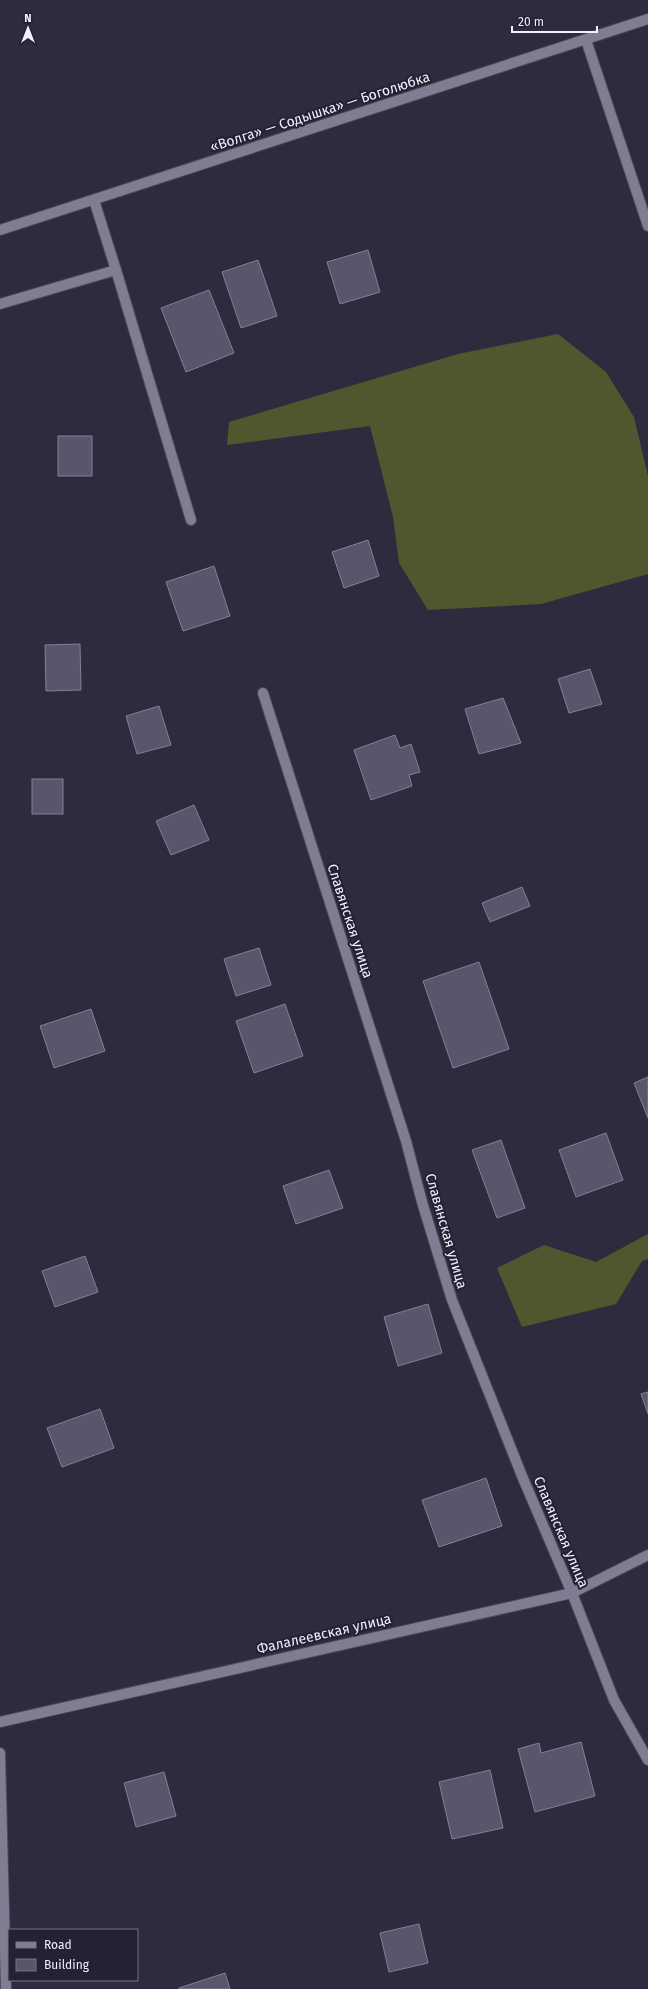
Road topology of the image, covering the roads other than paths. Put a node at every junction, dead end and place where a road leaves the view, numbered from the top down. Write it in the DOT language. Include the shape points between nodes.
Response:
graph roads {
  1 [pos="648,19"];
  2 [pos="586,40"];
  3 [pos="94,200"];
  4 [pos="648,226"];
  5 [pos="0,230"];
  6 [pos="116,270"];
  7 [pos="0,304"];
  8 [pos="191,520"];
  9 [pos="262,693"];
  10 [pos="648,1555"];
  11 [pos="572,1592"];
  12 [pos="0,1722"];
  13 [pos="0,1753"];
  14 [pos="648,1760"];
  15 [pos="6,1989"];
  1 -- 2 [label="street, «Волга» — Содышка» — Боголюбка"];
  2 -- 3 [label="street, «Волга» — Содышка» — Боголюбка"];
  2 -- 4 [label="street"];
  3 -- 5 [label="street, «Волга» — Содышка» — Боголюбка"];
  3 -- 6 [label="street"];
  6 -- 7 [label="street"];
  6 -- 8 [label="street"];
  9 -- 11 [label="street, Славянская улица" via="406,1141 452,1300 522,1476"];
  10 -- 11 [label="street, Фалалеевская улица"];
  11 -- 12 [label="street, Фалалеевская улица"];
  11 -- 14 [label="street, Славянская улица" via="614,1700"];
  13 -- 15 [label="street"];
}
